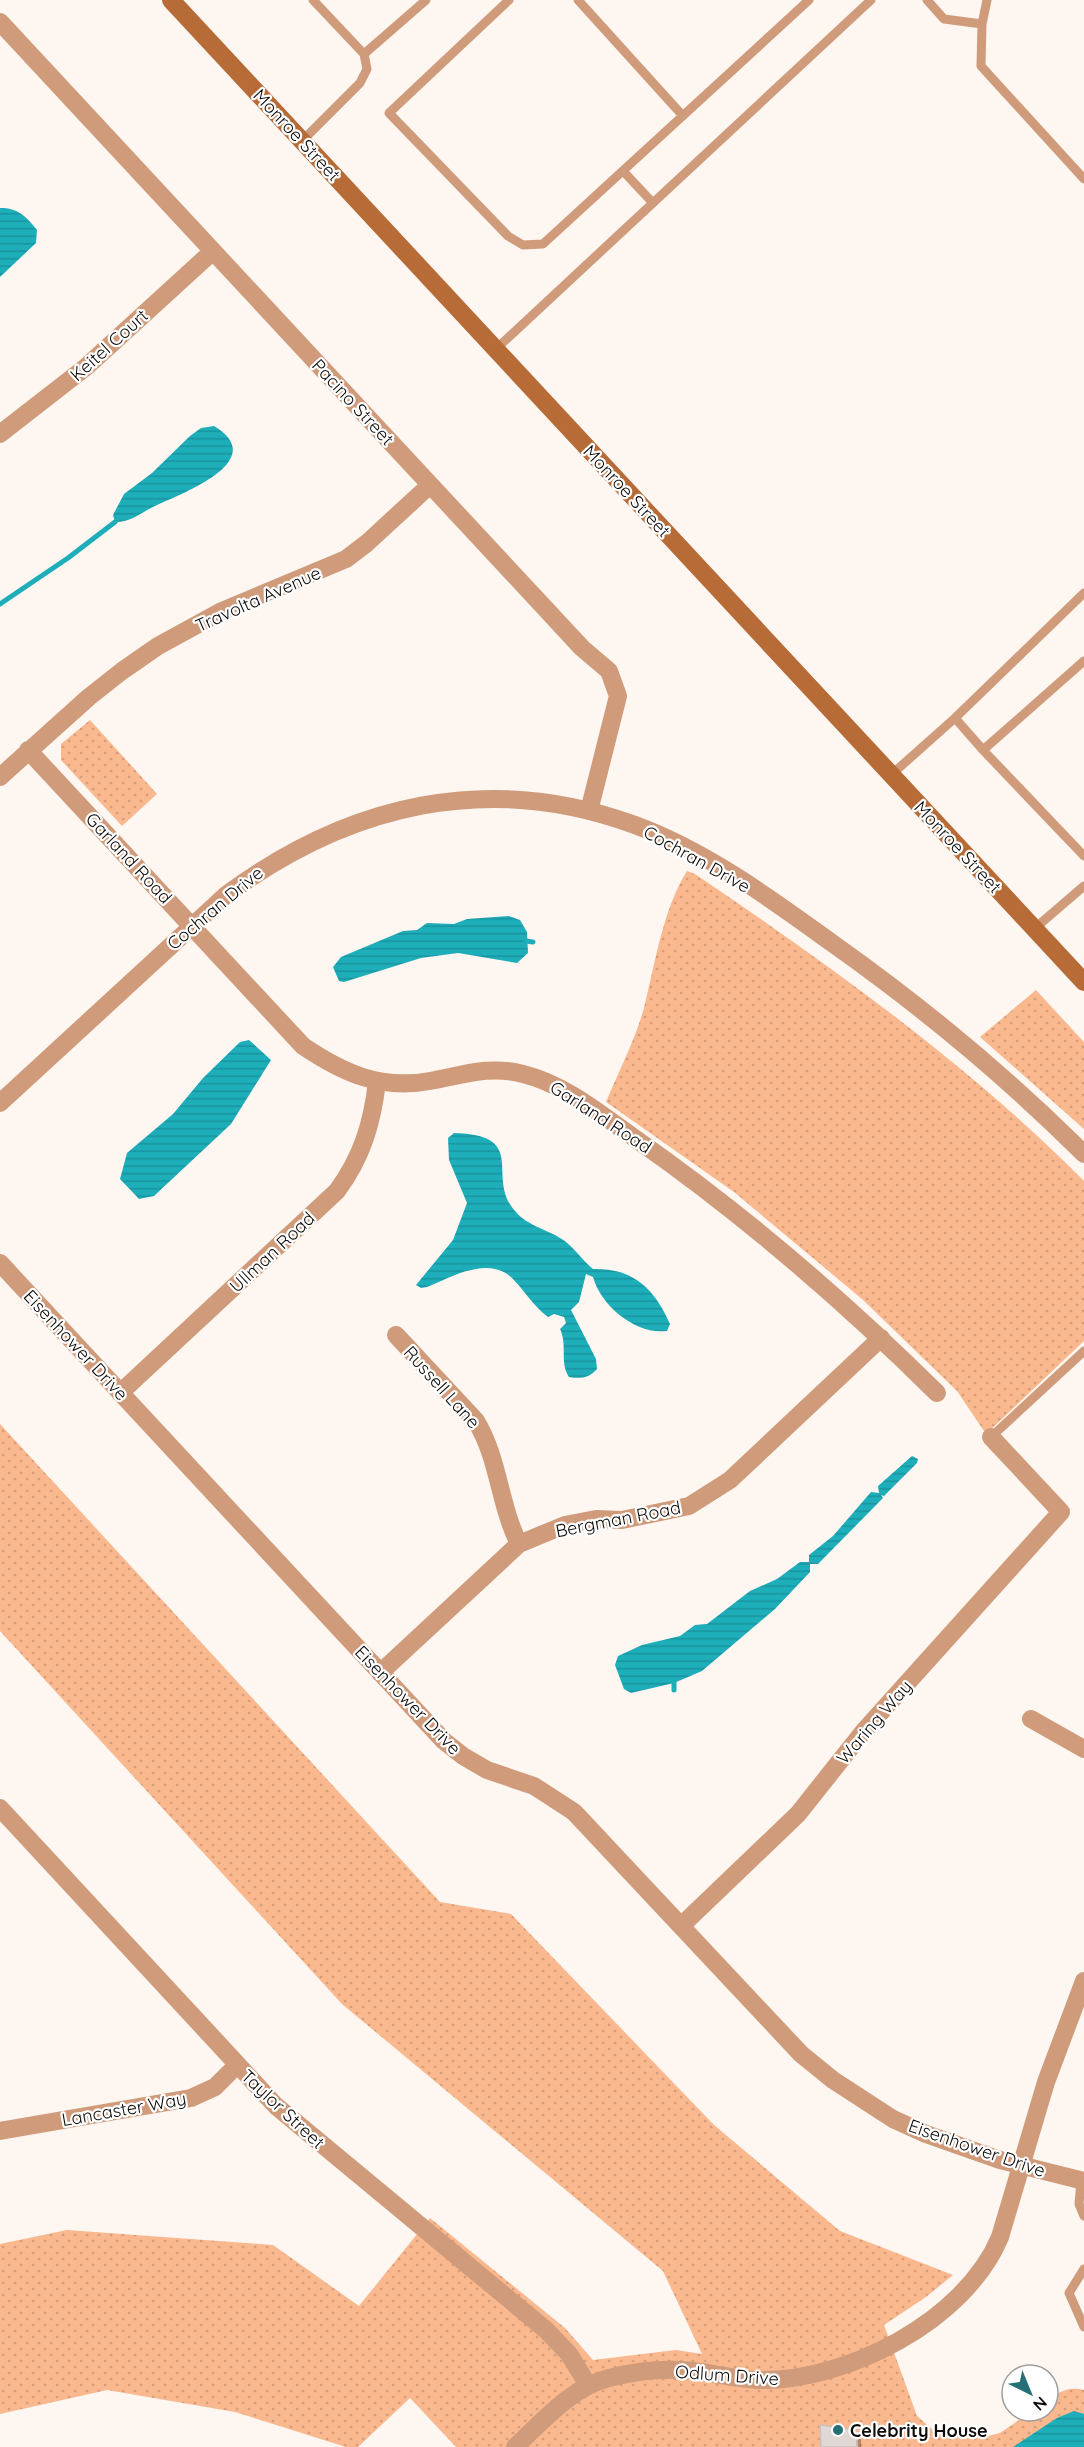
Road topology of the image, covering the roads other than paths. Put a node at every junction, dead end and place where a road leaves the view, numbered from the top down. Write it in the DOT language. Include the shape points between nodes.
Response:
graph roads {
  1 [pos="171,0"];
  2 [pos="313,0"];
  3 [pos="426,0"];
  4 [pos="509,0"];
  5 [pos="578,0"];
  6 [pos="809,0"];
  7 [pos="871,0"];
  8 [pos="927,0"];
  9 [pos="987,0"];
  10 [pos="982,24"];
  11 [pos="2,30"];
  12 [pos="364,54"];
  13 [pos="683,116"];
  14 [pos="302,141"];
  15 [pos="623,171"];
  16 [pos="1084,179"];
  17 [pos="652,203"];
  18 [pos="213,251"];
  19 [pos="496,349"];
  20 [pos="0,434"];
  21 [pos="430,485"];
  22 [pos="1084,593"];
  23 [pos="1084,661"];
  24 [pos="955,718"];
  25 [pos="28,750"];
  26 [pos="983,750"];
  27 [pos="891,775"];
  28 [pos="0,777"];
  29 [pos="589,811"];
  30 [pos="1084,856"];
  31 [pos="1084,886"];
  32 [pos="191,926"];
  33 [pos="1034,929"];
  34 [pos="1084,982"];
  35 [pos="376,1082"];
  36 [pos="0,1103"];
  37 [pos="1084,1154"];
  38 [pos="0,1263"];
  39 [pos="396,1335"];
  40 [pos="881,1338"];
  41 [pos="1084,1351"];
  42 [pos="120,1393"];
  43 [pos="937,1393"];
  44 [pos="991,1437"];
  45 [pos="519,1544"];
  46 [pos="380,1673"];
  47 [pos="1031,1719"];
  48 [pos="1084,1749"];
  49 [pos="0,1808"];
  50 [pos="681,1926"];
  51 [pos="1084,1981"];
  52 [pos="237,2066"];
  53 [pos="0,2131"];
  54 [pos="1020,2165"];
  55 [pos="1082,2181"];
  56 [pos="1084,2216"];
  57 [pos="1084,2269"];
  58 [pos="1084,2327"];
  59 [pos="588,2385"];
  60 [pos="515,2447"];
  1 -- 14 [label="main road, Monroe Street"];
  2 -- 12 [label="lane"];
  3 -- 12 [label="lane"];
  4 -- 15 [label="lane" via="389,113 508,236 524,245 543,244"];
  5 -- 13 [label="lane"];
  6 -- 13 [label="lane"];
  7 -- 17 [label="lane"];
  8 -- 10 [label="lane" via="944,19"];
  9 -- 10 [label="lane"];
  10 -- 16 [label="lane" via="981,66"];
  11 -- 18 [label="street, Pacino Street"];
  12 -- 14 [label="lane" via="367,69 360,83"];
  13 -- 15 [label="lane"];
  14 -- 19 [label="main road, Monroe Street"];
  15 -- 17 [label="lane"];
  17 -- 19 [label="lane"];
  18 -- 20 [label="street, Keitel Court" via="86,367"];
  18 -- 21 [label="street, Pacino Street"];
  19 -- 27 [label="main road, Monroe Street"];
  21 -- 25 [label="street, Travolta Avenue" via="346,559 222,611 158,646 89,697"];
  21 -- 29 [label="street, Pacino Street" via="582,648 609,671 615,683 617,707 609,725"];
  22 -- 24 [label="lane"];
  23 -- 26 [label="lane"];
  24 -- 26 [label="lane"];
  24 -- 27 [label="lane"];
  25 -- 28 [label="street, Travolta Avenue"];
  25 -- 32 [label="street, Garland Road"];
  26 -- 30 [label="lane"];
  27 -- 33 [label="main road, Monroe Street"];
  29 -- 32 [label="street, Cochran Drive" via="528,800 473,799 423,805 359,821 267,865"];
  29 -- 37 [label="street, Cochran Drive" via="636,825 692,851 813,929 968,1047"];
  31 -- 33 [label="lane"];
  32 -- 35 [label="street, Garland Road" via="303,1046 326,1061"];
  32 -- 36 [label="street, Cochran Drive"];
  33 -- 34 [label="main road, Monroe Street"];
  35 -- 40 [label="street, Garland Road" via="429,1081 484,1069 524,1074 564,1090 689,1176 773,1242"];
  35 -- 42 [label="street, Ullman Road" via="370,1127 360,1153 337,1191"];
  38 -- 42 [label="street, Eisenhower Drive"];
  39 -- 45 [label="street, Russell Lane" via="476,1421 492,1454 505,1512"];
  40 -- 43 [label="street, Garland Road"];
  40 -- 45 [label="street, Bergman Road" via="710,1495 689,1506 654,1515 565,1525"];
  41 -- 44 [label="lane"];
  42 -- 46 [label="street, Eisenhower Drive"];
  44 -- 50 [label="street, Waring Way" via="1062,1512 868,1726 798,1814"];
  45 -- 46 [label="street, Bergman Road"];
  46 -- 50 [label="street, Eisenhower Drive" via="463,1756 487,1770 534,1786 574,1812"];
  47 -- 48 [label="street"];
  49 -- 52 [label="street, Taylor Street"];
  50 -- 54 [label="street, Eisenhower Drive" via="801,2054 863,2101 926,2134"];
  51 -- 54 [label="street, Odlum Drive"];
  52 -- 53 [label="street, Lancaster Way" via="215,2086 191,2098"];
  52 -- 59 [label="street, Taylor Street" via="293,2122 559,2342"];
  54 -- 55 [label="street, Eisenhower Drive"];
  54 -- 59 [label="street, Odlum Drive" via="1000,2237 979,2276 944,2310 884,2348 823,2372 780,2380 737,2379 682,2370 630,2373"];
  55 -- 56 [label="lane" via="1079,2204"];
  57 -- 58 [label="lane" via="1069,2293"];
  59 -- 60 [label="street, Odlum Drive"];
}
